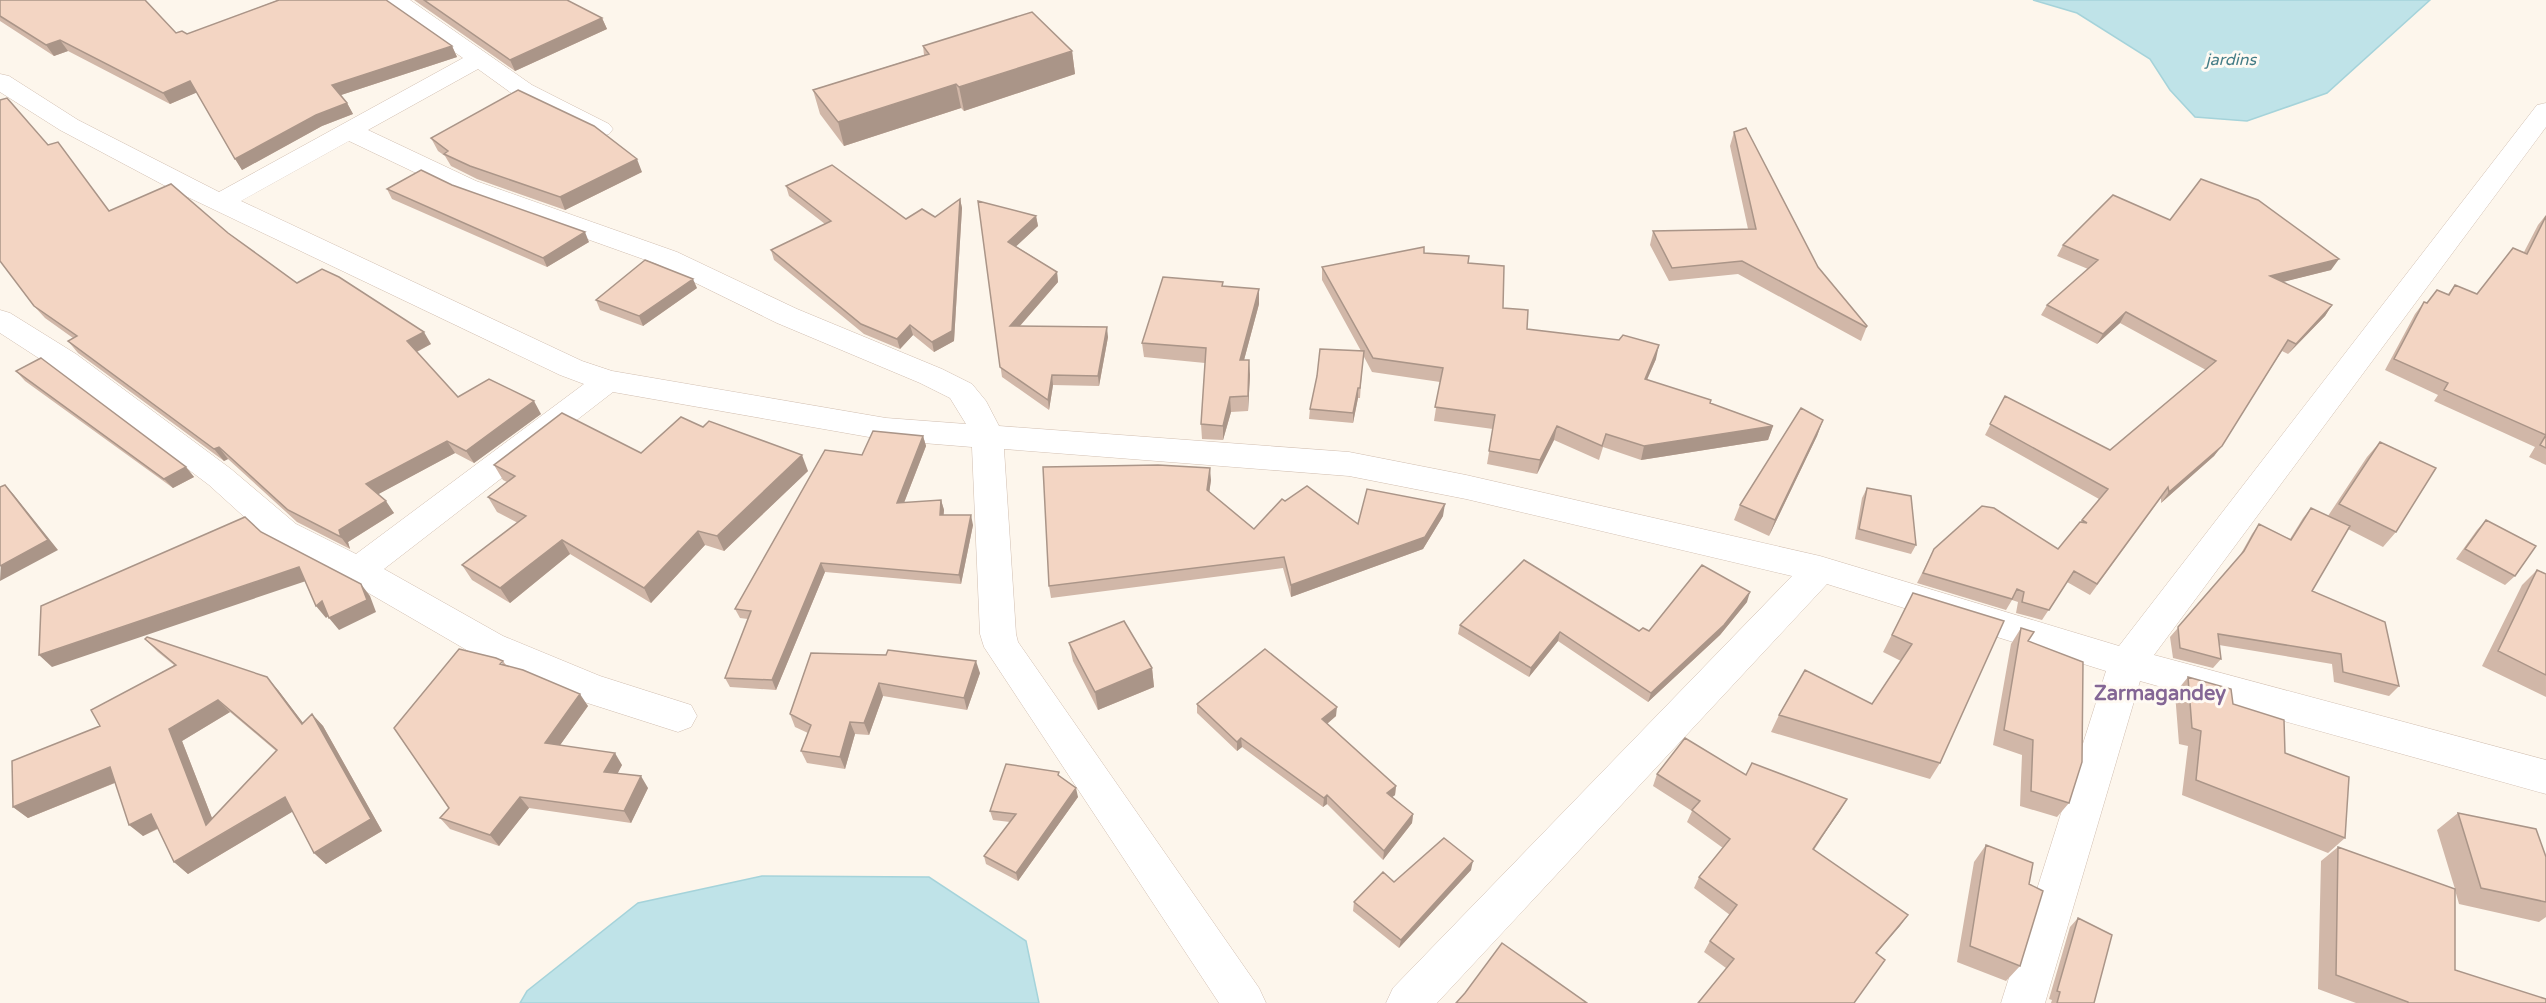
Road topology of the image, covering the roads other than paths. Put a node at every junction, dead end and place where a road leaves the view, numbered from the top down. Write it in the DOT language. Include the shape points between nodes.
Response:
graph roads {
  1 [pos="395,0"];
  2 [pos="479,59"];
  3 [pos="0,81"];
  4 [pos="2546,110"];
  5 [pos="600,129"];
  6 [pos="351,132"];
  7 [pos="220,202"];
  8 [pos="0,320"];
  9 [pos="609,381"];
  10 [pos="987,435"];
  11 [pos="1820,569"];
  12 [pos="358,571"];
  13 [pos="2127,663"];
  14 [pos="678,716"];
  15 [pos="2546,777"];
  16 [pos="1244,1003"];
  17 [pos="1408,1003"];
  18 [pos="2023,1003"];
  1 -- 2 [label="street"];
  2 -- 5 [label="street" via="523,90"];
  2 -- 6 [label="street"];
  3 -- 7 [label="street" via="69,125"];
  4 -- 13 [label="street"];
  6 -- 7 [label="street"];
  6 -- 10 [label="street" via="467,187 667,258 787,316 932,376 961,391"];
  7 -- 9 [label="street" via="571,368"];
  8 -- 12 [label="street" via="65,361 210,470 284,533"];
  9 -- 10 [label="street" via="886,429"];
  9 -- 12 [label="street"];
  10 -- 11 [label="street" via="1349,464 1466,487"];
  10 -- 16 [label="street" via="998,634 1002,647"];
  11 -- 13 [label="street"];
  11 -- 17 [label="street"];
  12 -- 14 [label="street" via="490,646 591,689"];
  13 -- 15 [label="street"];
  13 -- 18 [label="street"];
}
